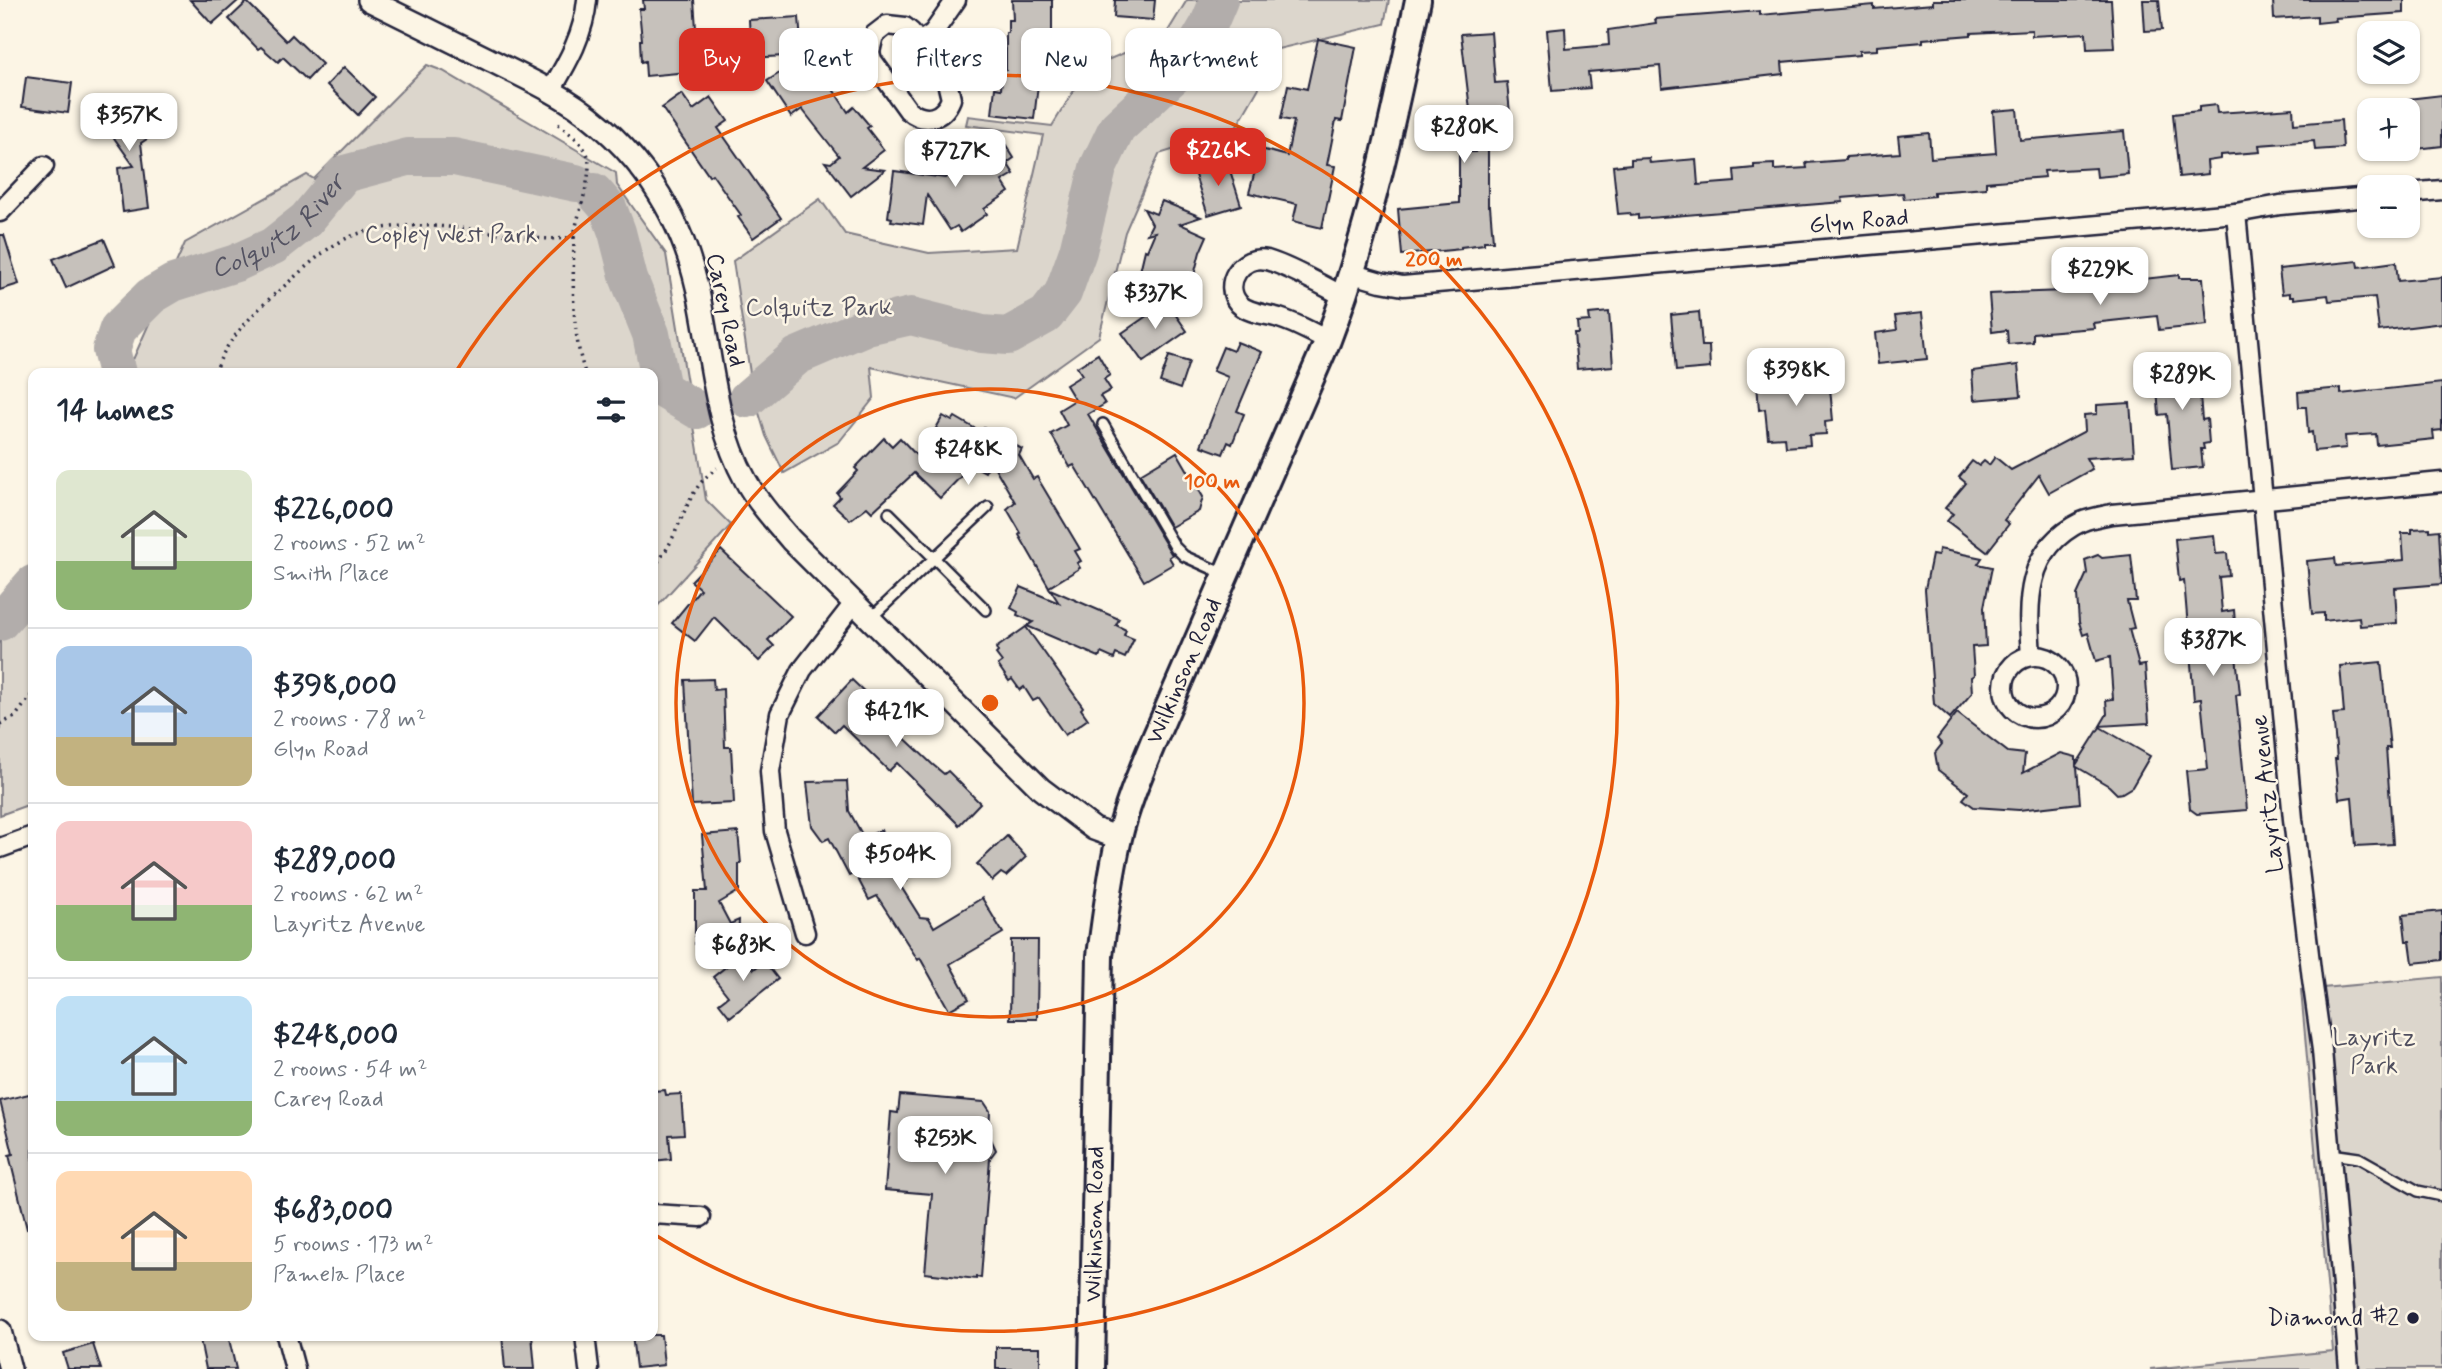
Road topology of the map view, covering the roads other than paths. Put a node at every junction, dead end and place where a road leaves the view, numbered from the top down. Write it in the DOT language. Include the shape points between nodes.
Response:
graph roads {
  1 [pos="369,0"];
  2 [pos="587,0"];
  3 [pos="956,0"];
  4 [pos="1418,0"];
  5 [pos="936,28"];
  6 [pos="919,42"];
  7 [pos="551,90"];
  8 [pos="44,166"];
  9 [pos="2442,190"];
  10 [pos="2420,193"];
  11 [pos="2357,198"];
  12 [pos="0,212"];
  13 [pos="2236,213"];
  14 [pos="1349,285"];
  15 [pos="1328,340"];
  16 [pos="1104,424"];
  17 [pos="2442,482"];
  18 [pos="2263,498"];
  19 [pos="988,507"];
  20 [pos="890,513"];
  21 [pos="935,559"];
  22 [pos="1226,574"];
  23 [pos="855,602"];
  24 [pos="986,610"];
  25 [pos="871,618"];
  26 [pos="2031,655"];
  27 [pos="28,838"];
  28 [pos="1119,838"];
  29 [pos="0,848"];
  30 [pos="805,933"];
  31 [pos="2331,1154"];
  32 [pos="2442,1196"];
  33 [pos="658,1214"];
  34 [pos="701,1217"];
  35 [pos="0,1331"];
  36 [pos="288,1341"];
  37 [pos="587,1341"];
  38 [pos="10,1369"];
  39 [pos="295,1369"];
  40 [pos="589,1369"];
  41 [pos="1092,1369"];
  42 [pos="2349,1369"];
  1 -- 7 [label="street, Carey Road"];
  2 -- 7 [label="street" via="582,30"];
  3 -- 5 [label="street"];
  4 -- 14 [label="main road, Wilkinson Road" via="1373,205"];
  6 -- 6 [label="street" via="905,27 887,25 874,35 870,52 908,110 915,116 933,118 947,107 951,90"];
  7 -- 23 [label="street, Carey Road" via="626,148 662,198 690,259 724,426 746,482 791,540"];
  8 -- 12 [label="street"];
  9 -- 10 [label="street"];
  11 -- 13 [label="street, Glyn Road"];
  13 -- 14 [label="street, Glyn Road" via="1403,286 1381,282"];
  13 -- 18 [label="street, Layritz Avenue"];
  14 -- 15 [label="main road, Wilkinson Road"];
  14 -- 15 [label="street, Glyn Road" via="1258,259 1248,261 1234,276 1234,295 1247,310 1280,318"];
  15 -- 22 [label="main road, Wilkinson Road"];
  16 -- 22 [label="lane" via="1175,547 1184,556"];
  17 -- 18 [label="street"];
  18 -- 26 [label="street" via="2112,514 2081,522 2054,541 2039,561 2029,591"];
  18 -- 31 [label="street, Layritz Avenue"];
  19 -- 21 [label="lane"];
  20 -- 21 [label="lane"];
  21 -- 24 [label="lane"];
  21 -- 25 [label="lane"];
  22 -- 28 [label="main road, Wilkinson Road" via="1134,788"];
  23 -- 25 [label="street, Carey Road"];
  23 -- 30 [label="street" via="802,670 780,714 770,771 775,831"];
  25 -- 28 [label="street, Carey Road" via="1041,789 1094,829"];
  27 -- 29 [label="street"];
  28 -- 41 [label="main road, Wilkinson Road" via="1100,956"];
  31 -- 32 [label="lane" via="2359,1158 2418,1191"];
  31 -- 42 [label="street, Layritz Avenue"];
  33 -- 34 [label="street"];
  35 -- 38 [label="street"];
  36 -- 39 [label="street"];
  37 -- 40 [label="street"];
}
